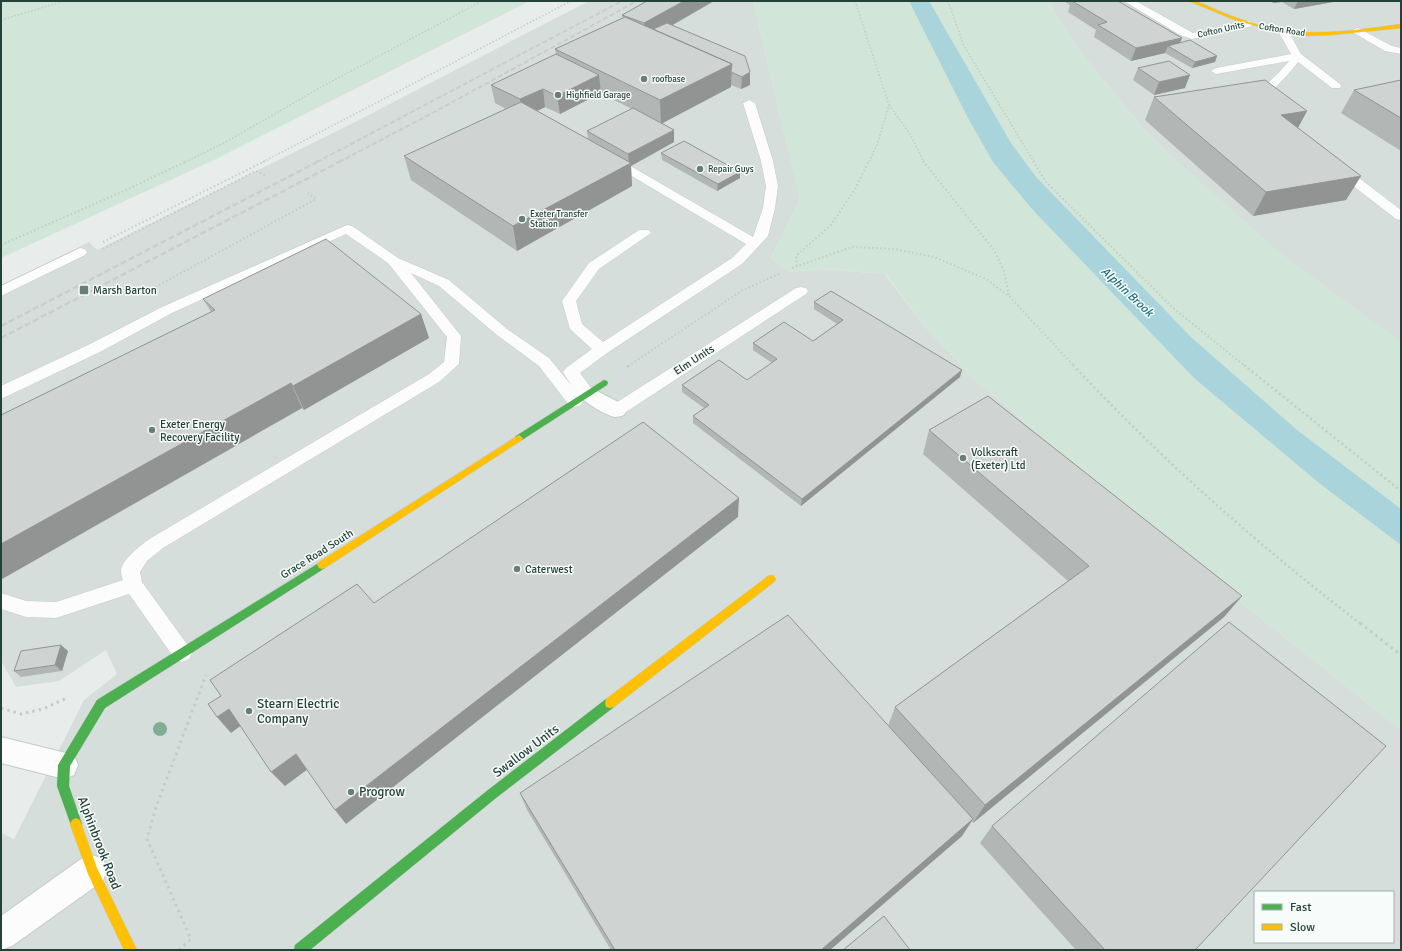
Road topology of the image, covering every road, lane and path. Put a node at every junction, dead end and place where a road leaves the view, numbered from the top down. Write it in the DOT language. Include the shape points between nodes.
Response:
graph roads {
  1 [pos="66,1"];
  2 [pos="482,1"];
  3 [pos="571,1"];
  4 [pos="855,1"];
  5 [pos="948,1"];
  6 [pos="1129,1"];
  7 [pos="1192,1"];
  8 [pos="1,20"];
  9 [pos="1249,24"];
  10 [pos="1401,26"];
  11 [pos="1283,31"];
  12 [pos="1358,31"];
  13 [pos="1401,51"];
  14 [pos="1297,56"];
  15 [pos="1216,71"];
  16 [pos="1336,86"];
  17 [pos="750,103"];
  18 [pos="889,105"];
  19 [pos="1272,115"];
  20 [pos="603,156"];
  21 [pos="1326,159"];
  22 [pos="265,175"];
  23 [pos="308,193"];
  24 [pos="1401,216"];
  25 [pos="644,233"];
  26 [pos="754,243"];
  27 [pos="1,245"];
  28 [pos="80,252"];
  29 [pos="393,260"];
  30 [pos="796,266"];
  31 [pos="149,290"];
  32 [pos="801,291"];
  33 [pos="1,292"];
  34 [pos="1009,296"];
  35 [pos="602,349"];
  36 [pos="589,392"];
  37 [pos="1,393"];
  38 [pos="617,410"];
  39 [pos="1401,491"];
  40 [pos="771,579"];
  41 [pos="133,585"];
  42 [pos="1,601"];
  43 [pos="225,626"];
  44 [pos="182,653"];
  45 [pos="1401,655"];
  46 [pos="74,694"];
  47 [pos="1,708"];
  48 [pos="1,750"];
  49 [pos="64,765"];
  50 [pos="92,870"];
  51 [pos="1,935"];
  52 [pos="131,950"];
  53 [pos="179,950"];
  54 [pos="300,950"];
  1 -- 8 [label="path"];
  2 -- 27 [label="path" via="325,85 224,143 124,191"];
  3 -- 28 [label="path" via="327,130"];
  4 -- 18 [label="path"];
  5 -- 39 [label="path" via="964,46 1046,182 1172,307"];
  6 -- 9 [label="lane, Cofton Units" via="1184,34 1192,36"];
  7 -- 9 [label="street, Cofton Road"];
  9 -- 11 [label="street, Cofton Road"];
  10 -- 12 [label="street, Cofton Road"];
  11 -- 12 [label="street, Cofton Road" via="1321,34"];
  11 -- 14 [label="lane"];
  12 -- 13 [label="lane" via="1389,49"];
  14 -- 15 [label="lane"];
  14 -- 16 [label="lane"];
  14 -- 19 [label="lane" via="1287,71 1262,97 1262,104"];
  17 -- 26 [label="lane" via="772,186 761,236"];
  18 -- 30 [label="path" via="878,145 855,188 831,225 796,256"];
  18 -- 34 [label="path" via="910,134 921,158 994,250 1004,272"];
  20 -- 26 [label="lane"];
  21 -- 24 [label="lane"];
  22 -- 28 [label="path" via="256,171 91,256"];
  23 -- 31 [label="path" via="316,199"];
  25 -- 35 [label="lane" via="594,266 569,302 575,326"];
  26 -- 35 [label="lane" via="737,261"];
  28 -- 33 [label="lane"];
  29 -- 36 [label="lane" via="444,283 502,332"];
  29 -- 37 [label="lane" via="347,229 167,310"];
  29 -- 41 [label="lane" via="454,336 451,364 434,378 157,543 141,556 130,570"];
  30 -- 34 [label="path" via="852,247 894,249 934,257 961,267"];
  30 -- 36 [label="path" via="743,290"];
  32 -- 38 [label="lane, Elm Units"];
  34 -- 45 [label="path" via="1092,385 1193,484 1297,575"];
  35 -- 36 [label="lane" via="571,372"];
  36 -- 38 [label="street, Elm Units"];
  36 -- 43 [label="street, Grace Road South"];
  40 -- 54 [label="street, Swallow Units" via="492,794"];
  41 -- 42 [label="lane" via="56,610 26,609"];
  41 -- 44 [label="lane"];
  43 -- 44 [label="street, Grace Road South"];
  43 -- 53 [label="path" via="156,807 147,839 191,939"];
  44 -- 49 [label="street, Grace Road South" via="101,704"];
  46 -- 47 [label="path" via="43,709 22,714"];
  48 -- 49 [label="street"];
  49 -- 50 [label="street, Alphinbrook Road" via="63,786"];
  50 -- 51 [label="street"];
  50 -- 52 [label="street, Alphinbrook Road"];
}
